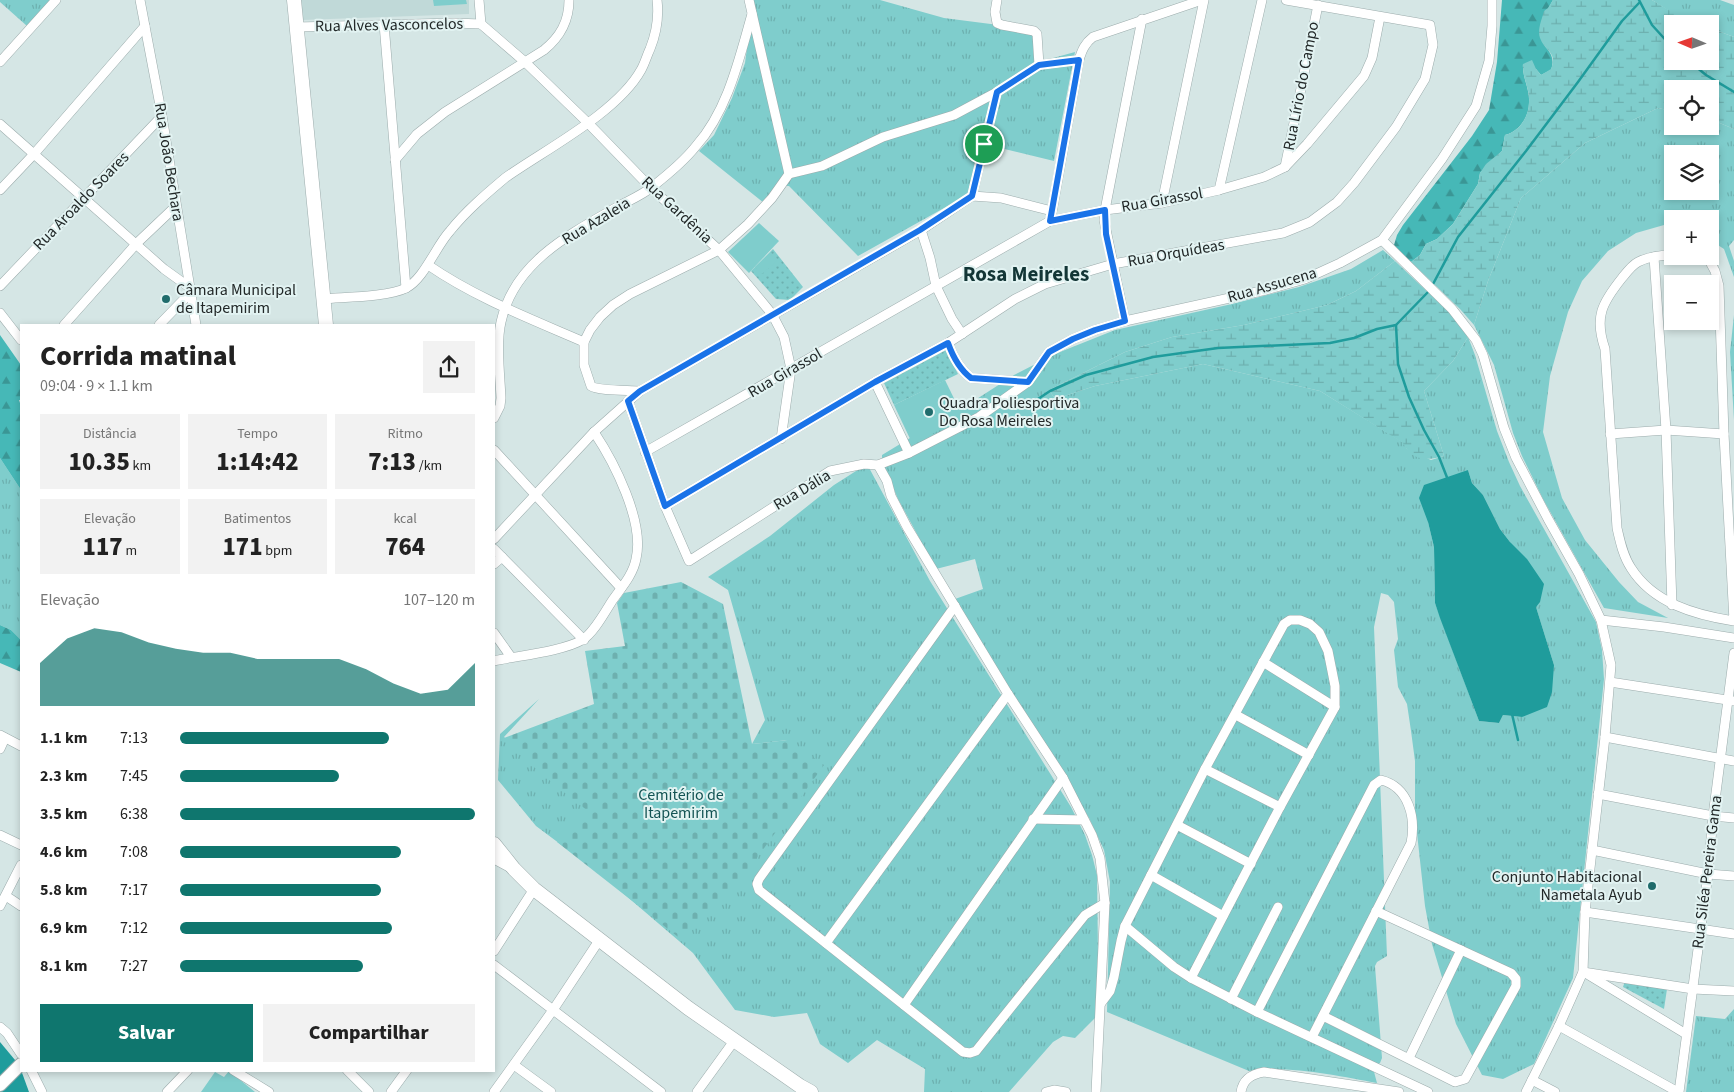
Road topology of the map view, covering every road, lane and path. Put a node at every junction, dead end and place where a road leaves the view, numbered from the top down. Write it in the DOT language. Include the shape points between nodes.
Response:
graph roads {
  1 [pos="56,0"];
  2 [pos="140,0"];
  3 [pos="294,0"];
  4 [pos="480,0"];
  5 [pos="569,0"];
  6 [pos="657,0"];
  7 [pos="750,0"];
  8 [pos="998,0"];
  9 [pos="1203,0"];
  10 [pos="1262,0"];
  11 [pos="1286,0"];
  12 [pos="1492,0"];
  13 [pos="1318,5"];
  14 [pos="752,13"];
  15 [pos="1380,17"];
  16 [pos="1142,19"];
  17 [pos="384,24"];
  18 [pos="481,24"];
  19 [pos="145,26"];
  20 [pos="297,27"];
  21 [pos="1079,60"];
  22 [pos="0,62"];
  23 [pos="525,62"];
  24 [pos="1039,65"];
  25 [pos="997,92"];
  26 [pos="162,116"];
  27 [pos="588,123"];
  28 [pos="0,124"];
  29 [pos="34,154"];
  30 [pos="395,160"];
  31 [pos="1285,167"];
  32 [pos="789,174"];
  33 [pos="651,188"];
  34 [pos="0,190"];
  35 [pos="1219,190"];
  36 [pos="972,196"];
  37 [pos="84,198"];
  38 [pos="1162,203"];
  39 [pos="176,206"];
  40 [pos="1105,210"];
  41 [pos="1052,211"];
  42 [pos="1050,221"];
  43 [pos="920,230"];
  44 [pos="1382,240"];
  45 [pos="137,243"];
  46 [pos="719,250"];
  47 [pos="1664,256"];
  48 [pos="1654,257"];
  49 [pos="1113,264"];
  50 [pos="428,265"];
  51 [pos="1712,265"];
  52 [pos="0,286"];
  53 [pos="936,286"];
  54 [pos="406,288"];
  55 [pos="190,290"];
  56 [pos="323,300"];
  57 [pos="505,308"];
  58 [pos="0,313"];
  59 [pos="772,314"];
  60 [pos="1125,321"];
  61 [pos="65,324"];
  62 [pos="160,324"];
  63 [pos="196,324"];
  64 [pos="326,324"];
  65 [pos="962,334"];
  66 [pos="20,339"];
  67 [pos="584,342"];
  68 [pos="948,343"];
  69 [pos="790,369"];
  70 [pos="875,382"];
  71 [pos="1028,382"];
  72 [pos="640,391"];
  73 [pos="628,401"];
  74 [pos="495,416"];
  75 [pos="1666,430"];
  76 [pos="594,432"];
  77 [pos="1610,434"];
  78 [pos="1724,434"];
  79 [pos="781,438"];
  80 [pos="495,451"];
  81 [pos="645,452"];
  82 [pos="909,453"];
  83 [pos="878,465"];
  84 [pos="535,495"];
  85 [pos="665,506"];
  86 [pos="495,538"];
  87 [pos="495,549"];
  88 [pos="502,557"];
  89 [pos="495,563"];
  90 [pos="621,588"];
  91 [pos="1672,605"];
  92 [pos="955,606"];
  93 [pos="1601,620"];
  94 [pos="1734,621"];
  95 [pos="495,634"];
  96 [pos="1734,638"];
  97 [pos="584,640"];
  98 [pos="1734,653"];
  99 [pos="511,657"];
  100 [pos="495,661"];
  101 [pos="1263,662"];
  102 [pos="1610,682"];
  103 [pos="1008,694"];
  104 [pos="1730,701"];
  105 [pos="1335,707"];
  106 [pos="1236,715"];
  107 [pos="3,736"];
  108 [pos="1605,737"];
  109 [pos="20,745"];
  110 [pos="0,749"];
  111 [pos="1310,755"];
  112 [pos="1721,759"];
  113 [pos="1734,761"];
  114 [pos="1205,769"];
  115 [pos="1063,778"];
  116 [pos="1598,794"];
  117 [pos="1280,808"];
  118 [pos="1713,816"];
  119 [pos="1734,818"];
  120 [pos="1033,819"];
  121 [pos="1084,820"];
  122 [pos="1177,824"];
  123 [pos="0,834"];
  124 [pos="20,844"];
  125 [pos="495,845"];
  126 [pos="1592,850"];
  127 [pos="495,860"];
  128 [pos="1251,864"];
  129 [pos="20,868"];
  130 [pos="514,869"];
  131 [pos="1708,874"];
  132 [pos="1150,876"];
  133 [pos="1734,876"];
  134 [pos="534,889"];
  135 [pos="6,896"];
  136 [pos="1105,903"];
  137 [pos="20,905"];
  138 [pos="0,906"];
  139 [pos="1278,907"];
  140 [pos="1376,911"];
  141 [pos="1585,912"];
  142 [pos="1222,916"];
  143 [pos="1125,926"];
  144 [pos="1700,930"];
  145 [pos="1734,934"];
  146 [pos="600,940"];
  147 [pos="826,943"];
  148 [pos="495,949"];
  149 [pos="1461,950"];
  150 [pos="495,966"];
  151 [pos="1582,972"];
  152 [pos="1191,978"];
  153 [pos="1693,989"];
  154 [pos="1734,990"];
  155 [pos="1231,999"];
  156 [pos="1101,1003"];
  157 [pos="904,1005"];
  158 [pos="553,1010"];
  159 [pos="1257,1012"];
  160 [pos="1322,1016"];
  161 [pos="1559,1026"];
  162 [pos="0,1027"];
  163 [pos="1686,1034"];
  164 [pos="1312,1037"];
  165 [pos="734,1041"];
  166 [pos="20,1057"];
  167 [pos="1409,1058"];
  168 [pos="514,1065"];
  169 [pos="20,1066"];
  170 [pos="29,1072"];
  171 [pos="186,1072"];
  172 [pos="237,1072"];
  173 [pos="349,1072"];
  174 [pos="406,1072"];
  175 [pos="1532,1080"];
  176 [pos="0,1085"];
  177 [pos="802,1090"];
  178 [pos="1425,1090"];
  179 [pos="1397,1091"];
  180 [pos="42,1092"];
  181 [pos="167,1092"];
  182 [pos="269,1092"];
  183 [pos="370,1092"];
  184 [pos="391,1092"];
  185 [pos="494,1092"];
  186 [pos="551,1092"];
  187 [pos="661,1092"];
  188 [pos="697,1092"];
  189 [pos="1046,1092"];
  190 [pos="1066,1092"];
  191 [pos="1096,1092"];
  192 [pos="1241,1092"];
  193 [pos="1526,1092"];
  194 [pos="1555,1092"];
  195 [pos="1678,1092"];
  1 -- 22 [label="street"];
  2 -- 19 [label="street, Rua João Bechara"];
  3 -- 20 [label="main road"];
  4 -- 18 [label="street"];
  5 -- 23 [label="street" via="568,16 556,40"];
  6 -- 27 [label="street" via="656,25 642,70 628,89"];
  7 -- 14 [label="street"];
  8 -- 24 [label="street" via="997,23 1037,34"];
  9 -- 16 [label="street"];
  9 -- 38 [label="street"];
  10 -- 35 [label="street"];
  11 -- 13 [label="street"];
  12 -- 44 [label="street, Rua Assucena" via="1489,61 1476,106 1442,159"];
  13 -- 15 [label="street"];
  13 -- 31 [label="street, Rua Lírio do Campo"];
  14 -- 32 [label="street"];
  14 -- 33 [label="street, Rua Azaleia" via="727,94 715,121 695,148"];
  15 -- 31 [label="street, Rua Girassol" via="1372,58 1364,76"];
  15 -- 49 [label="street, Rua Orquídeas" via="1430,25 1431,56 1415,99 1337,202 1310,222 1283,233"];
  16 -- 21 [label="street" via="1093,37 1083,48"];
  16 -- 40 [label="street"];
  17 -- 18 [label="street, Rua Alves Vasconcelos"];
  17 -- 20 [label="street, Rua Alves Vasconcelos"];
  17 -- 30 [label="street"];
  18 -- 23 [label="street, Rua Gardênia"];
  19 -- 26 [label="street, Rua João Bechara"];
  19 -- 29 [label="street"];
  20 -- 56 [label="main road"];
  21 -- 24 [label="street"];
  21 -- 41 [label="street"];
  23 -- 27 [label="street, Rua Gardênia"];
  23 -- 30 [label="street" via="439,117 417,134"];
  24 -- 25 [label="street"];
  25 -- 32 [label="street" via="954,115 883,137 822,166"];
  25 -- 36 [label="street"];
  26 -- 37 [label="street, Rua Aroaldo Soares"];
  26 -- 39 [label="street, Rua João Bechara"];
  27 -- 33 [label="street, Rua Gardênia"];
  27 -- 50 [label="street" via="490,191 448,232"];
  28 -- 29 [label="street"];
  29 -- 34 [label="street"];
  29 -- 37 [label="street"];
  30 -- 54 [label="street"];
  31 -- 35 [label="street, Rua Girassol" via="1264,177"];
  32 -- 46 [label="street" via="772,198"];
  33 -- 46 [label="street, Rua Gardênia"];
  33 -- 57 [label="street, Rua Azaleia" via="571,233 537,260 520,279"];
  35 -- 38 [label="street, Rua Girassol"];
  36 -- 41 [label="street" via="1000,198"];
  36 -- 43 [label="street"];
  37 -- 45 [label="street"];
  37 -- 52 [label="street, Rua Aroaldo Soares"];
  38 -- 40 [label="street, Rua Girassol"];
  39 -- 45 [label="street"];
  39 -- 55 [label="street, Rua João Bechara"];
  40 -- 42 [label="street, Rua Girassol"];
  40 -- 49 [label="street" via="1106,234"];
  41 -- 42 [label="street"];
  42 -- 53 [label="street, Rua Girassol"];
  43 -- 53 [label="street"];
  43 -- 59 [label="street"];
  44 -- 60 [label="street, Rua Assucena" via="1305,279"];
  44 -- 93 [label="street" via="1452,309 1476,340 1516,458"];
  45 -- 55 [label="street"];
  45 -- 61 [label="street"];
  46 -- 59 [label="street, Rua Gardênia"];
  46 -- 67 [label="street" via="613,305 590,330"];
  47 -- 48 [label="street"];
  48 -- 75 [label="street"];
  48 -- 77 [label="street" via="1638,262 1628,272 1606,298 1602,312 1599,332 1605,349"];
  49 -- 60 [label="street"];
  49 -- 65 [label="street, Rua Orquídeas" via="1045,284 1015,299"];
  50 -- 54 [label="street"];
  50 -- 57 [label="street" via="464,288"];
  51 -- 78 [label="street" via="1719,286"];
  53 -- 65 [label="street"];
  53 -- 69 [label="street, Rua Girassol"];
  54 -- 56 [label="street"];
  55 -- 62 [label="street"];
  55 -- 63 [label="street, Rua João Bechara"];
  56 -- 64 [label="main road"];
  57 -- 67 [label="street"];
  57 -- 74 [label="street, Rua Azaleia" via="500,330 501,398"];
  58 -- 66 [label="street"];
  59 -- 69 [label="street, Rua Gardênia" via="784,337"];
  59 -- 72 [label="street"];
  60 -- 71 [label="street, Rua Assucena" via="1080,336 1049,352"];
  65 -- 68 [label="street, Rua Orquídeas"];
  67 -- 72 [label="street" via="584,365 591,386"];
  68 -- 70 [label="street, Rua Orquídeas"];
  68 -- 71 [label="street" via="958,366 971,378"];
  69 -- 79 [label="street, Rua Gardênia"];
  69 -- 81 [label="street, Rua Girassol"];
  70 -- 79 [label="street, Rua Orquídeas"];
  70 -- 82 [label="street"];
  71 -- 82 [label="street, Rua Dália" via="979,417"];
  72 -- 73 [label="street"];
  73 -- 76 [label="street"];
  73 -- 81 [label="street"];
  75 -- 77 [label="street"];
  75 -- 78 [label="street"];
  75 -- 91 [label="street"];
  76 -- 84 [label="street"];
  76 -- 90 [label="street" via="613,464 637,524 636,558 632,573"];
  77 -- 91 [label="street" via="1617,528 1623,551 1644,584"];
  78 -- 94 [label="street"];
  79 -- 85 [label="street, Rua Orquídeas"];
  80 -- 84 [label="street"];
  81 -- 85 [label="street"];
  82 -- 83 [label="street, Rua Dália"];
  83 -- 85 [label="street, Rua Dália" via="864,464 830,471 689,561"];
  83 -- 92 [label="street" via="898,508"];
  84 -- 86 [label="street"];
  84 -- 90 [label="street"];
  87 -- 88 [label="street"];
  88 -- 89 [label="street"];
  88 -- 97 [label="street"];
  90 -- 97 [label="street"];
  91 -- 94 [label="street"];
  92 -- 103 [label="street"];
  92 -- 147 [label="street" via="758,879 759,890"];
  93 -- 96 [label="street"];
  93 -- 102 [label="street" via="1611,665"];
  95 -- 99 [label="street"];
  97 -- 99 [label="street"];
  98 -- 104 [label="street, Rua Siléa Pereira Gama"];
  99 -- 100 [label="street"];
  101 -- 105 [label="street"];
  101 -- 105 [label="street" via="1284,624 1294,619 1310,624 1319,632 1328,651 1335,686"];
  101 -- 106 [label="street"];
  102 -- 104 [label="street"];
  102 -- 108 [label="street"];
  103 -- 115 [label="street"];
  103 -- 147 [label="street"];
  104 -- 112 [label="street, Rua Siléa Pereira Gama"];
  105 -- 111 [label="street"];
  106 -- 111 [label="street"];
  106 -- 114 [label="street"];
  107 -- 109 [label="street"];
  107 -- 110 [label="street"];
  108 -- 112 [label="street"];
  108 -- 116 [label="street"];
  111 -- 117 [label="street"];
  112 -- 113 [label="street"];
  112 -- 118 [label="street, Rua Siléa Pereira Gama"];
  114 -- 117 [label="street"];
  114 -- 122 [label="street"];
  115 -- 120 [label="street"];
  115 -- 121 [label="street"];
  116 -- 118 [label="street"];
  116 -- 126 [label="street"];
  117 -- 128 [label="street"];
  118 -- 119 [label="street"];
  118 -- 131 [label="street, Rua Siléa Pereira Gama"];
  120 -- 121 [label="street"];
  120 -- 157 [label="street"];
  121 -- 136 [label="street" via="1100,858"];
  122 -- 128 [label="street"];
  122 -- 132 [label="street"];
  123 -- 124 [label="street"];
  125 -- 130 [label="main road"];
  126 -- 131 [label="street"];
  126 -- 141 [label="street"];
  127 -- 130 [label="street"];
  128 -- 142 [label="street"];
  129 -- 135 [label="street"];
  130 -- 134 [label="main road"];
  131 -- 133 [label="street"];
  131 -- 144 [label="street, Rua Siléa Pereira Gama"];
  132 -- 142 [label="street"];
  132 -- 143 [label="street"];
  134 -- 146 [label="main road"];
  134 -- 148 [label="street"];
  135 -- 137 [label="street"];
  135 -- 138 [label="street"];
  136 -- 156 [label="street"];
  136 -- 157 [label="street" via="1085,915 976,1051 963,1052"];
  139 -- 155 [label="street"];
  140 -- 149 [label="street"];
  140 -- 159 [label="street" via="1414,832 1403,794 1381,780 1374,784"];
  140 -- 160 [label="street"];
  141 -- 144 [label="street"];
  141 -- 151 [label="street"];
  142 -- 152 [label="street"];
  143 -- 152 [label="street"];
  143 -- 156 [label="street" via="1110,991"];
  144 -- 145 [label="street"];
  144 -- 153 [label="street, Rua Siléa Pereira Gama"];
  146 -- 158 [label="street"];
  146 -- 165 [label="main road"];
  147 -- 157 [label="street"];
  149 -- 167 [label="street"];
  149 -- 167 [label="street" via="1511,973 1516,979 1516,986 1465,1079 1455,1082"];
  150 -- 158 [label="street"];
  151 -- 153 [label="street"];
  151 -- 161 [label="street"];
  151 -- 163 [label="street"];
  152 -- 155 [label="street"];
  153 -- 154 [label="street"];
  153 -- 163 [label="street, Rua Siléa Pereira Gama"];
  155 -- 159 [label="street"];
  156 -- 191 [label="street"];
  158 -- 168 [label="street"];
  158 -- 187 [label="street"];
  159 -- 164 [label="street"];
  160 -- 164 [label="street"];
  160 -- 167 [label="street"];
  161 -- 175 [label="street"];
  161 -- 195 [label="street"];
  162 -- 166 [label="street" via="7,1033"];
  163 -- 195 [label="street, Rua Siléa Pereira Gama"];
  164 -- 178 [label="street"];
  165 -- 177 [label="main road"];
  165 -- 188 [label="street"];
  168 -- 185 [label="street"];
  168 -- 186 [label="street"];
  169 -- 176 [label="main road"];
  170 -- 180 [label="street"];
  171 -- 181 [label="street"];
  172 -- 182 [label="street"];
  173 -- 183 [label="street"];
  174 -- 184 [label="street"];
  175 -- 193 [label="street"];
  175 -- 194 [label="street"];
  178 -- 179 [label="street"];
  179 -- 192 [label="street" via="1264,1072 1254,1073 1246,1079"];
  189 -- 190 [label="street"];
}
